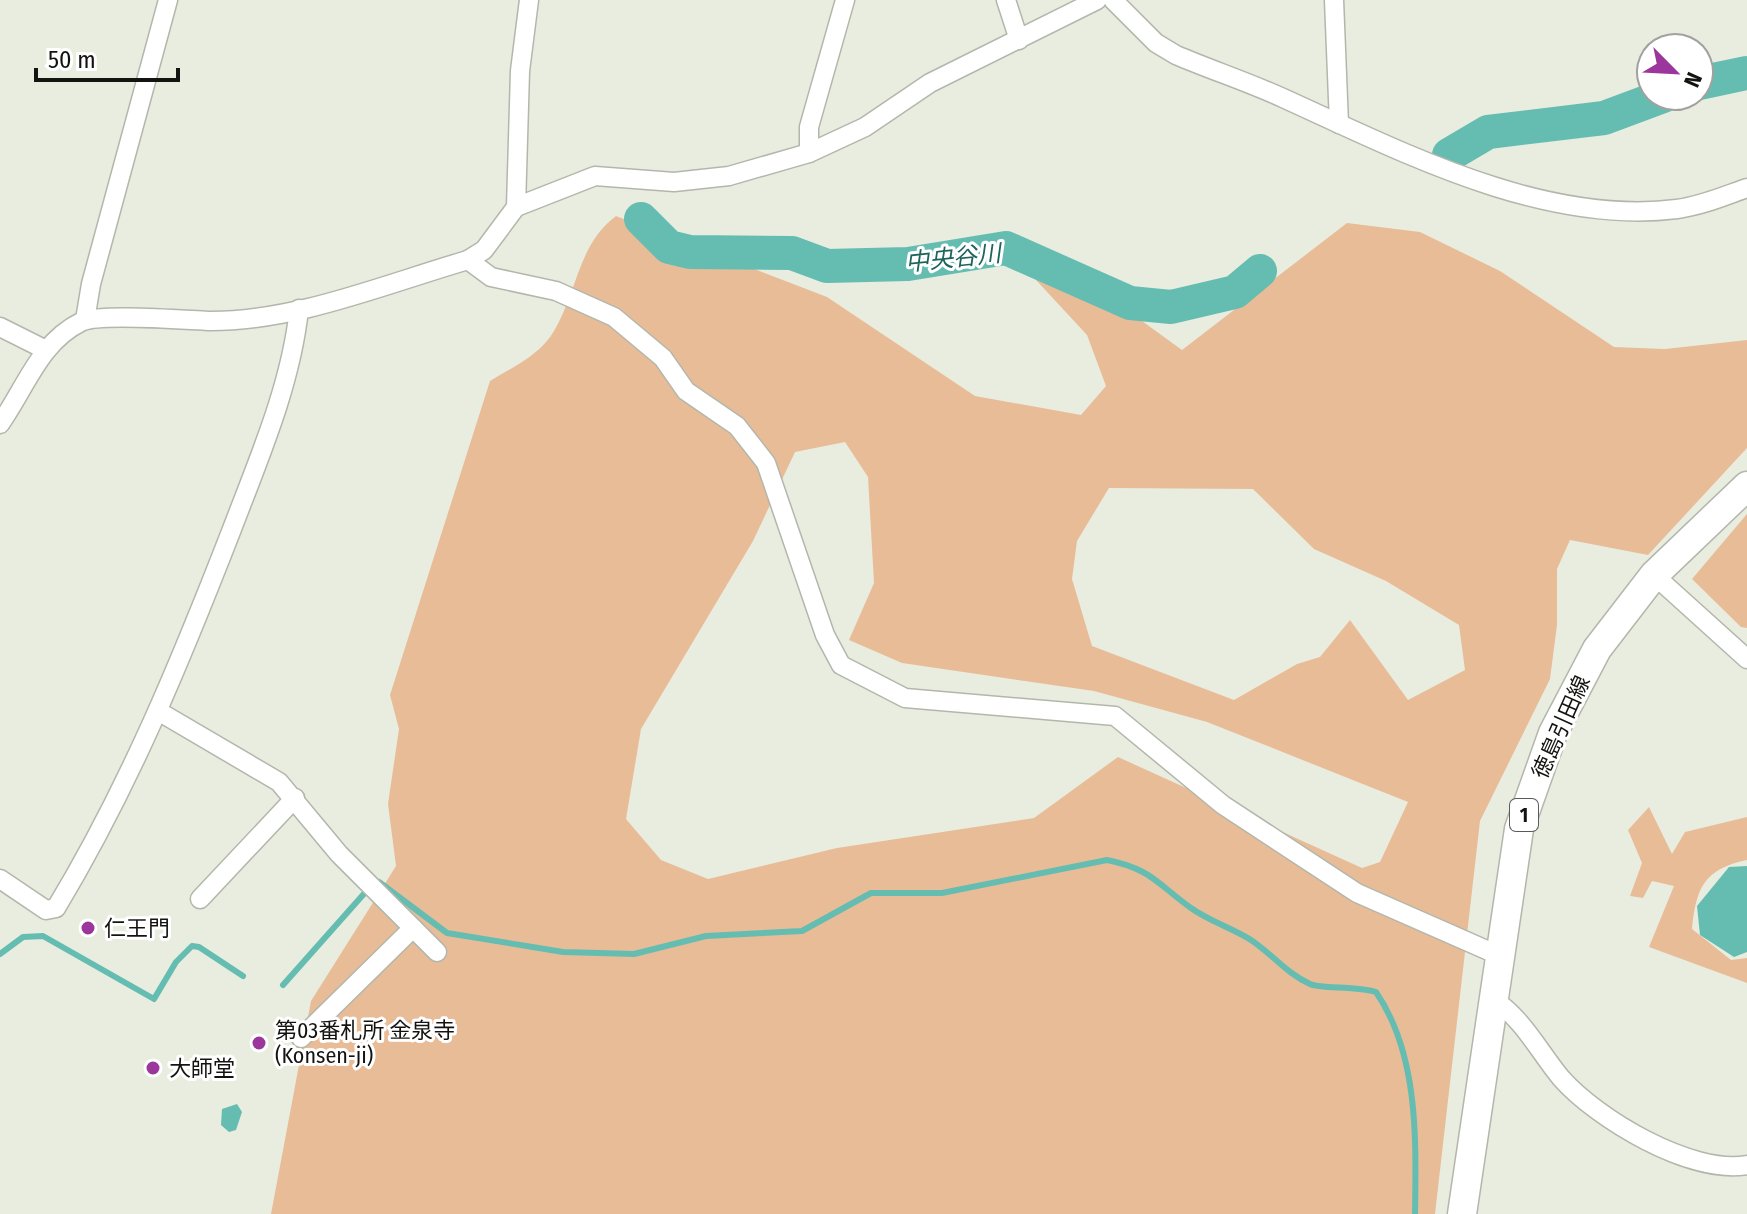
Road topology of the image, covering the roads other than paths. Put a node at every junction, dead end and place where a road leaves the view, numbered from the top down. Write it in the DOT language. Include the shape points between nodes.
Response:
graph roads {
  1 [pos="168,0"];
  2 [pos="529,0"];
  3 [pos="845,0"];
  4 [pos="1006,0"];
  5 [pos="1097,0"];
  6 [pos="1113,0"];
  7 [pos="1334,0"];
  8 [pos="1019,40"];
  9 [pos="1339,124"];
  10 [pos="809,153"];
  11 [pos="1740,190"];
  12 [pos="1747,206"];
  13 [pos="516,207"];
  14 [pos="468,260"];
  15 [pos="299,309"];
  16 [pos="85,320"];
  17 [pos="0,327"];
  18 [pos="44,349"];
  19 [pos="0,424"];
  20 [pos="1747,486"];
  21 [pos="1654,575"];
  22 [pos="1747,659"];
  23 [pos="158,711"];
  24 [pos="295,798"];
  25 [pos="0,879"];
  26 [pos="200,899"];
  27 [pos="413,928"];
  28 [pos="437,952"];
  29 [pos="1498,955"];
  30 [pos="1493,999"];
  31 [pos="301,1038"];
  32 [pos="1747,1165"];
  33 [pos="1462,1214"];
  1 -- 16 [label="street"];
  2 -- 13 [label="street" via="520,71"];
  3 -- 10 [label="street" via="809,127"];
  4 -- 8 [label="street"];
  5 -- 8 [label="street"];
  6 -- 9 [label="street" via="1156,43 1176,55"];
  7 -- 9 [label="street"];
  8 -- 10 [label="street" via="930,83 865,127"];
  9 -- 11 [label="street" via="1426,161 1582,209 1678,209"];
  10 -- 13 [label="street" via="729,176 674,182 595,176"];
  11 -- 12 [label="street"];
  13 -- 14 [label="street" via="484,250"];
  14 -- 15 [label="street"];
  14 -- 29 [label="street" via="491,277 556,291 614,317 663,358 686,391 737,426 766,463 825,635 841,665 905,698 1115,716 1223,805 1357,893"];
  15 -- 16 [label="street" via="221,321"];
  15 -- 23 [label="street" via="295,350 260,457"];
  16 -- 18 [label="street"];
  17 -- 18 [label="street"];
  18 -- 19 [label="street"];
  20 -- 21 [label="main road, 徳島引田線 / 1"];
  21 -- 22 [label="street"];
  21 -- 29 [label="main road, 徳島引田線 / 1" via="1597,649 1553,733 1519,829"];
  23 -- 24 [label="street" via="279,782"];
  23 -- 25 [label="street" via="126,785 56,908 46,910"];
  24 -- 26 [label="street"];
  24 -- 27 [label="street" via="371,888"];
  27 -- 28 [label="street"];
  27 -- 31 [label="street"];
  29 -- 30 [label="main road, 徳島引田線 / 1"];
  30 -- 32 [label="street" via="1515,1014 1563,1079 1613,1123 1661,1149"];
  30 -- 33 [label="main road, 徳島引田線 / 1"];
}
